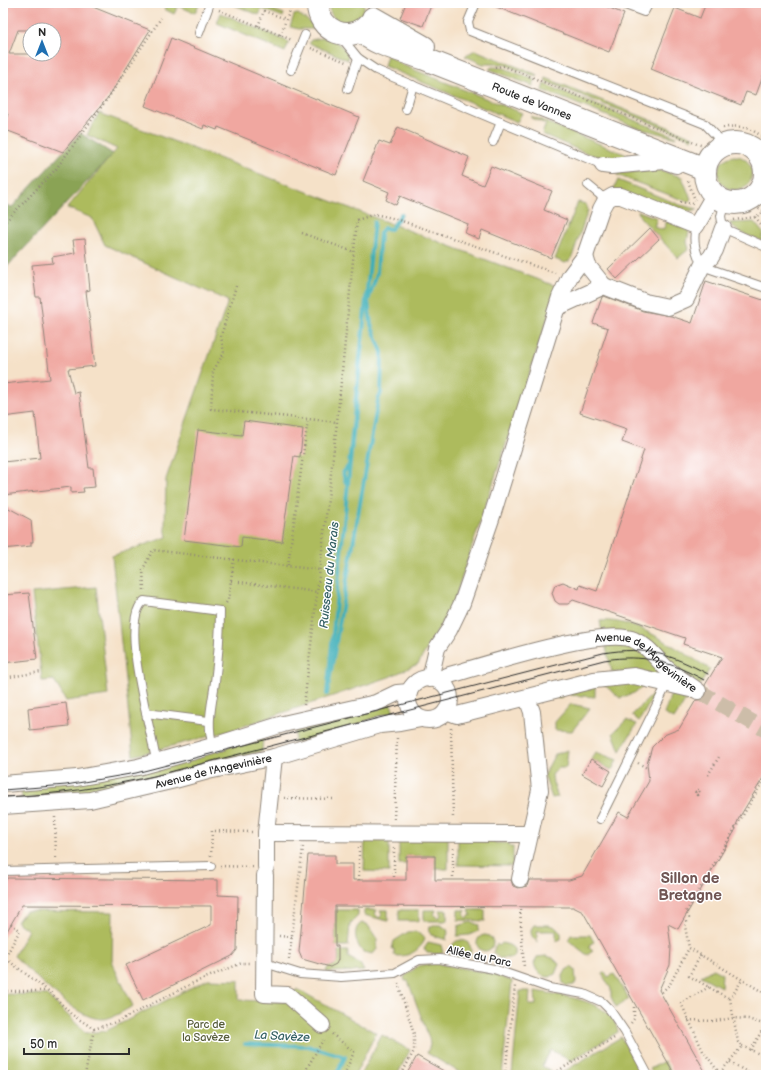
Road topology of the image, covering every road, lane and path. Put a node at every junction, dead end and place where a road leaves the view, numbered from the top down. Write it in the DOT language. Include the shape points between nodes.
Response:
graph roads {
  1 [pos="210,3"];
  2 [pos="293,3"];
  3 [pos="476,3"];
  4 [pos="620,3"];
  5 [pos="649,3"];
  6 [pos="313,6"];
  7 [pos="161,18"];
  8 [pos="369,18"];
  9 [pos="286,20"];
  10 [pos="258,26"];
  11 [pos="199,33"];
  12 [pos="338,33"];
  13 [pos="280,35"];
  14 [pos="305,35"];
  15 [pos="358,58"];
  16 [pos="472,67"];
  17 [pos="291,70"];
  18 [pos="413,85"];
  19 [pos="348,89"];
  20 [pos="406,109"];
  21 [pos="501,122"];
  22 [pos="493,142"];
  23 [pos="603,164"];
  24 [pos="588,185"];
  25 [pos="737,190"];
  26 [pos="606,200"];
  27 [pos="3,224"];
  28 [pos="696,226"];
  29 [pos="766,230"];
  30 [pos="302,233"];
  31 [pos="766,247"];
  32 [pos="354,252"];
  33 [pos="585,256"];
  34 [pos="702,266"];
  35 [pos="570,276"];
  36 [pos="236,286"];
  37 [pos="604,286"];
  38 [pos="766,288"];
  39 [pos="558,307"];
  40 [pos="308,419"];
  41 [pos="337,422"];
  42 [pos="234,560"];
  43 [pos="288,565"];
  44 [pos="320,570"];
  45 [pos="231,581"];
  46 [pos="318,592"];
  47 [pos="144,601"];
  48 [pos="220,611"];
  49 [pos="41,672"];
  50 [pos="3,678"];
  51 [pos="433,680"];
  52 [pos="667,684"];
  53 [pos="409,692"];
  54 [pos="527,698"];
  55 [pos="303,708"];
  56 [pos="146,713"];
  57 [pos="451,713"];
  58 [pos="421,719"];
  59 [pos="208,721"];
  60 [pos="394,724"];
  61 [pos="213,746"];
  62 [pos="274,757"];
  63 [pos="719,757"];
  64 [pos="156,762"];
  65 [pos="640,764"];
  66 [pos="647,768"];
  67 [pos="708,775"];
  68 [pos="766,776"];
  69 [pos="3,784"];
  70 [pos="270,797"];
  71 [pos="336,799"];
  72 [pos="54,802"];
  73 [pos="3,806"];
  74 [pos="600,819"];
  75 [pos="394,829"];
  76 [pos="453,829"];
  77 [pos="266,833"];
  78 [pos="304,833"];
  79 [pos="359,833"];
  80 [pos="529,834"];
  81 [pos="211,866"];
  82 [pos="56,869"];
  83 [pos="3,871"];
  84 [pos="266,871"];
  85 [pos="520,879"];
  86 [pos="359,880"];
  87 [pos="394,880"];
  88 [pos="453,880"];
  89 [pos="520,909"];
  90 [pos="11,924"];
  91 [pos="681,924"];
  92 [pos="685,926"];
  93 [pos="689,948"];
  94 [pos="701,955"];
  95 [pos="265,963"];
  96 [pos="287,969"];
  97 [pos="395,973"];
  98 [pos="515,975"];
  99 [pos="525,979"];
  100 [pos="742,980"];
  101 [pos="709,987"];
  102 [pos="3,991"];
  103 [pos="47,991"];
  104 [pos="662,992"];
  105 [pos="766,994"];
  106 [pos="730,999"];
  107 [pos="634,1007"];
  108 [pos="734,1018"];
  109 [pos="688,1020"];
  110 [pos="765,1025"];
  111 [pos="94,1029"];
  112 [pos="324,1032"];
  113 [pos="625,1032"];
  114 [pos="742,1046"];
  115 [pos="751,1050"];
  116 [pos="766,1057"];
  117 [pos="730,1062"];
  118 [pos="304,1074"];
  119 [pos="720,1074"];
  120 [pos="85,1075"];
  121 [pos="320,1075"];
  122 [pos="344,1075"];
  123 [pos="401,1075"];
  124 [pos="505,1075"];
  125 [pos="550,1075"];
  126 [pos="648,1075"];
  127 [pos="752,1075"];
  1 -- 11 [label="lane"];
  2 -- 9 [label="path"];
  3 -- 25 [label="lane" via="468,22 470,31 704,124"];
  4 -- 5 [label="lane" via="644,12"];
  6 -- 12 [label="main road" via="325,25"];
  7 -- 27 [label="path" via="110,95 56,168"];
  8 -- 12 [label="main road" via="350,34"];
  8 -- 16 [label="main road, Route de Vannes"];
  8 -- 25 [label="main road, Route de Vannes" via="366,37"];
  9 -- 10 [label="path" via="264,11"];
  9 -- 13 [label="path"];
  12 -- 15 [label="lane"];
  14 -- 17 [label="lane"];
  15 -- 18 [label="lane" via="376,70"];
  15 -- 19 [label="lane"];
  16 -- 25 [label="main road, Route de Vannes" via="643,134"];
  16 -- 25 [label="path, Route de Vannes" via="504,66 697,144"];
  18 -- 20 [label="lane"];
  18 -- 21 [label="lane"];
  21 -- 22 [label="lane"];
  21 -- 23 [label="lane"];
  23 -- 25 [label="street" via="611,166 664,161"];
  24 -- 26 [label="lane"];
  25 -- 25 [label="path" via="739,220"];
  25 -- 25 [label="path" via="688,182 698,204"];
  25 -- 28 [label="street"];
  25 -- 29 [label="path"];
  25 -- 31 [label="lane, Route de Vannes"];
  25 -- 34 [label="street" via="715,250"];
  26 -- 28 [label="street" via="613,196 621,196"];
  26 -- 33 [label="street"];
  28 -- 34 [label="lane" via="693,236 694,248"];
  30 -- 32 [label="path"];
  32 -- 35 [label="path" via="357,220 375,214 553,273"];
  32 -- 41 [label="path"];
  33 -- 35 [label="street"];
  33 -- 37 [label="street" via="588,266"];
  34 -- 37 [label="street" via="686,299 668,307 645,302"];
  34 -- 38 [label="lane"];
  35 -- 39 [label="street"];
  36 -- 40 [label="path" via="221,336 224,353 213,371 211,409"];
  37 -- 39 [label="street"];
  39 -- 51 [label="street" via="462,603 434,655"];
  40 -- 41 [label="path"];
  40 -- 43 [label="path"];
  41 -- 44 [label="path"];
  42 -- 43 [label="path"];
  42 -- 45 [label="path"];
  42 -- 47 [label="path" via="153,550 143,569"];
  43 -- 44 [label="path"];
  44 -- 46 [label="path"];
  45 -- 46 [label="path"];
  45 -- 48 [label="path" via="228,600"];
  46 -- 55 [label="path"];
  47 -- 48 [label="lane"];
  47 -- 56 [label="lane" via="137,609 134,620 134,640 138,678"];
  48 -- 59 [label="lane" via="218,651"];
  49 -- 50 [label="path"];
  51 -- 52 [label="street, Avenue de l'Angevinière" via="575,642 608,636 632,639 644,645 665,667 698,691"];
  51 -- 53 [label="street" via="418,682"];
  51 -- 57 [label="street" via="443,684 448,692"];
  52 -- 54 [label="street, Avenue de l'Angevinière" via="634,676 613,677"];
  52 -- 74 [label="lane"];
  53 -- 58 [label="street" via="410,710"];
  53 -- 61 [label="street, Avenue de l'Angevinière" via="396,693 376,703 283,724"];
  54 -- 57 [label="street, Avenue de l'Angevinière"];
  54 -- 80 [label="street" via="532,712 540,790"];
  56 -- 59 [label="lane"];
  56 -- 64 [label="lane"];
  57 -- 58 [label="street" via="435,719"];
  57 -- 76 [label="path"];
  58 -- 60 [label="street, Avenue de l'Angevinière"];
  59 -- 61 [label="lane"];
  60 -- 62 [label="street, Avenue de l'Angevinière" via="380,725"];
  60 -- 75 [label="path" via="397,739"];
  61 -- 64 [label="street, Avenue de l'Angevinière"];
  62 -- 70 [label="street"];
  62 -- 72 [label="street, Avenue de l'Angevinière" via="90,800"];
  63 -- 67 [label="path"];
  64 -- 69 [label="street, Avenue de l'Angevinière" via="77,778"];
  65 -- 66 [label="path"];
  68 -- 92 [label="path" via="686,912 690,918"];
  70 -- 71 [label="path"];
  70 -- 77 [label="street"];
  72 -- 73 [label="street, Avenue de l'Angevinière"];
  72 -- 82 [label="path"];
  75 -- 76 [label="street"];
  75 -- 79 [label="street"];
  75 -- 87 [label="path"];
  76 -- 80 [label="street"];
  76 -- 88 [label="path"];
  77 -- 78 [label="street"];
  77 -- 81 [label="path" via="212,832"];
  77 -- 84 [label="street"];
  78 -- 79 [label="street"];
  78 -- 96 [label="path"];
  79 -- 86 [label="path"];
  80 -- 85 [label="street"];
  81 -- 82 [label="lane"];
  81 -- 84 [label="path"];
  82 -- 83 [label="lane"];
  84 -- 95 [label="street"];
  89 -- 99 [label="path"];
  90 -- 103 [label="path" via="20,930 5,958"];
  91 -- 92 [label="path"];
  92 -- 93 [label="path"];
  93 -- 94 [label="path"];
  93 -- 104 [label="path" via="670,984"];
  94 -- 100 [label="path"];
  94 -- 101 [label="path" via="689,976"];
  95 -- 96 [label="lane, Allée du Parc"];
  95 -- 111 [label="path" via="242,963 193,983 119,1021"];
  95 -- 112 [label="street" via="264,994 288,995"];
  96 -- 97 [label="lane, Allée du Parc" via="300,974 341,976"];
  97 -- 98 [label="lane, Allée du Parc" via="419,960 440,959"];
  97 -- 123 [label="path" via="414,1034 414,1051"];
  98 -- 99 [label="lane, Allée du Parc"];
  98 -- 124 [label="path"];
  99 -- 113 [label="lane, Allée du Parc" via="549,988 584,994 602,1002"];
  100 -- 105 [label="path"];
  100 -- 106 [label="path"];
  101 -- 106 [label="path"];
  101 -- 109 [label="path" via="681,1003"];
  102 -- 103 [label="path"];
  103 -- 111 [label="path" via="71,1014"];
  106 -- 108 [label="path"];
  107 -- 113 [label="path" via="634,1019"];
  108 -- 109 [label="path" via="715,1021"];
  108 -- 110 [label="path" via="748,1018"];
  108 -- 114 [label="path" via="738,1042"];
  109 -- 119 [label="path" via="703,1051"];
  110 -- 115 [label="path"];
  111 -- 120 [label="path"];
  112 -- 118 [label="path"];
  112 -- 122 [label="path" via="354,1052"];
  113 -- 125 [label="path"];
  113 -- 126 [label="lane, Allée du Parc"];
  114 -- 115 [label="path"];
  114 -- 117 [label="path"];
  115 -- 116 [label="path"];
  117 -- 119 [label="path"];
  117 -- 127 [label="path"];
  118 -- 121 [label="path"];
}
